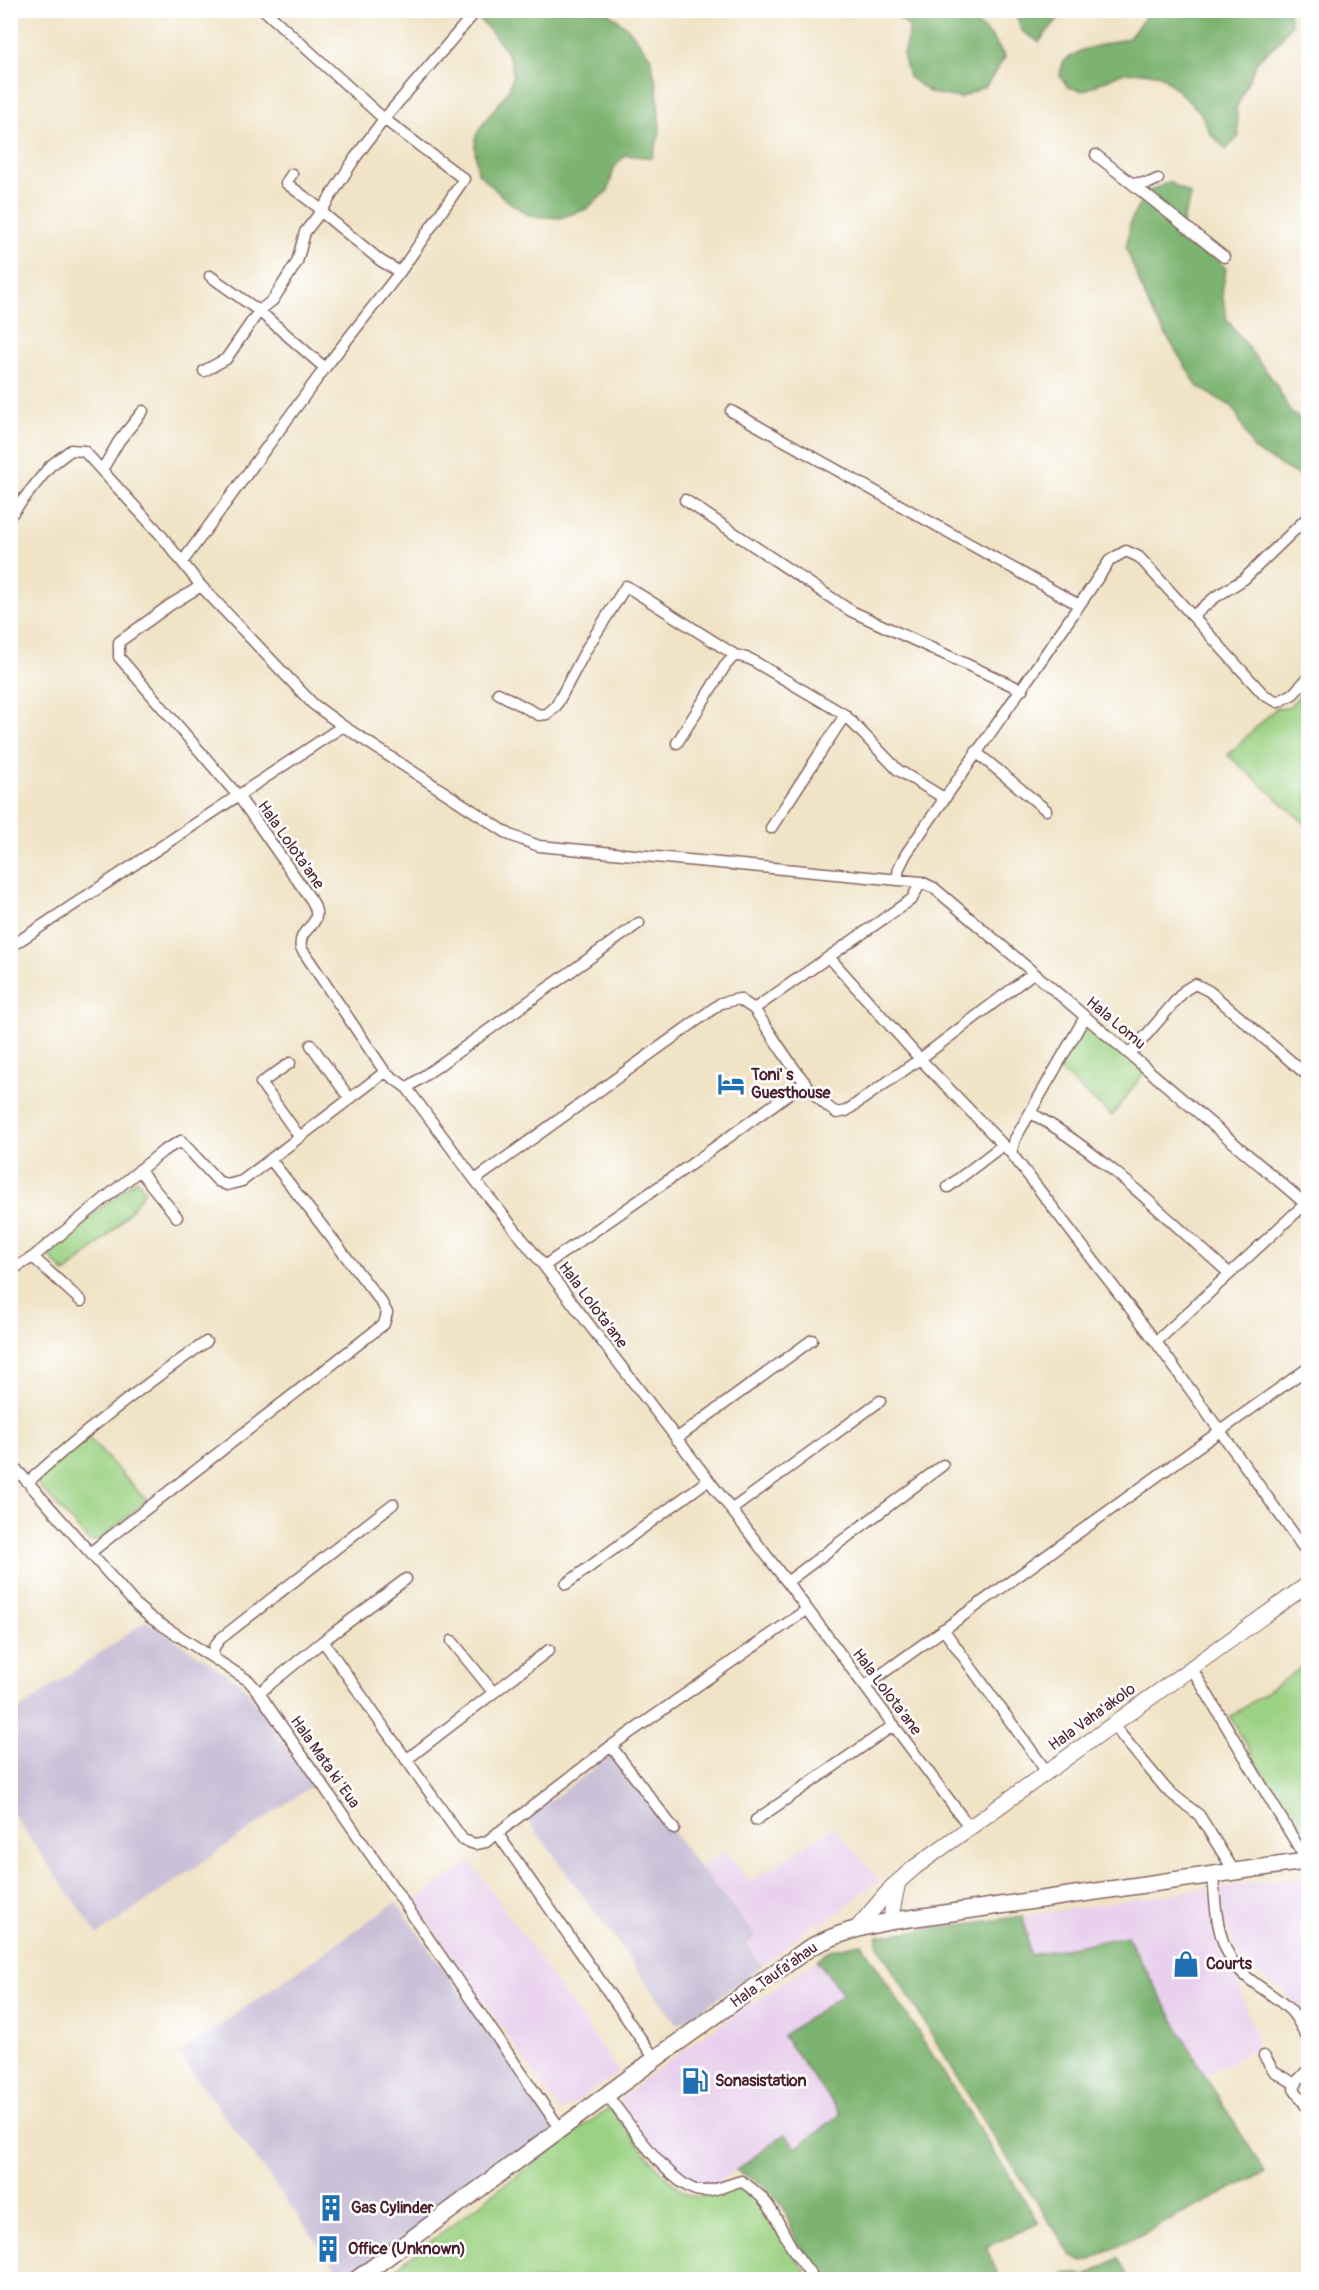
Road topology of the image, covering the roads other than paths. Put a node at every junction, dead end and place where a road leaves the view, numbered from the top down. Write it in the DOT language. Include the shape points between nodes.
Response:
graph roads {
  1 [pos="264,10"];
  2 [pos="477,10"];
  3 [pos="384,119"];
  4 [pos="1096,155"];
  5 [pos="292,174"];
  6 [pos="1158,179"];
  7 [pos="1134,183"];
  8 [pos="322,210"];
  9 [pos="1224,257"];
  10 [pos="400,272"];
  11 [pos="210,276"];
  12 [pos="259,311"];
  13 [pos="325,368"];
  14 [pos="204,371"];
  15 [pos="143,411"];
  16 [pos="731,411"];
  17 [pos="102,470"];
  18 [pos="685,500"];
  19 [pos="10,516"];
  20 [pos="1308,517"];
  21 [pos="183,561"];
  22 [pos="201,586"];
  23 [pos="1079,605"];
  24 [pos="1193,616"];
  25 [pos="735,655"];
  26 [pos="1308,678"];
  27 [pos="1022,690"];
  28 [pos="498,693"];
  29 [pos="845,715"];
  30 [pos="343,726"];
  31 [pos="677,743"];
  32 [pos="976,752"];
  33 [pos="239,797"];
  34 [pos="944,798"];
  35 [pos="1046,810"];
  36 [pos="771,828"];
  37 [pos="897,880"];
  38 [pos="921,882"];
  39 [pos="639,923"];
  40 [pos="10,947"];
  41 [pos="829,957"];
  42 [pos="1033,973"];
  43 [pos="754,1009"];
  44 [pos="1085,1017"];
  45 [pos="311,1046"];
  46 [pos="1130,1054"];
  47 [pos="920,1059"];
  48 [pos="290,1063"];
  49 [pos="385,1072"];
  50 [pos="1308,1076"];
  51 [pos="805,1082"];
  52 [pos="407,1088"];
  53 [pos="350,1099"];
  54 [pos="1031,1113"];
  55 [pos="299,1136"];
  56 [pos="1007,1150"];
  57 [pos="271,1160"];
  58 [pos="139,1170"];
  59 [pos="475,1180"];
  60 [pos="948,1187"];
  61 [pos="1307,1205"];
  62 [pos="177,1217"];
  63 [pos="33,1257"];
  64 [pos="544,1266"];
  65 [pos="10,1271"];
  66 [pos="1230,1274"];
  67 [pos="81,1301"];
  68 [pos="812,1340"];
  69 [pos="206,1342"];
  70 [pos="1156,1342"];
  71 [pos="1308,1368"];
  72 [pos="880,1401"];
  73 [pos="1220,1431"];
  74 [pos="676,1439"];
  75 [pos="10,1462"];
  76 [pos="943,1465"];
  77 [pos="707,1480"];
  78 [pos="28,1482"];
  79 [pos="393,1504"];
  80 [pos="731,1510"];
  81 [pos="91,1552"];
  82 [pos="1308,1554"];
  83 [pos="406,1579"];
  84 [pos="787,1582"];
  85 [pos="566,1584"];
  86 [pos="1308,1584"];
  87 [pos="806,1610"];
  88 [pos="942,1629"];
  89 [pos="323,1641"];
  90 [pos="452,1641"];
  91 [pos="549,1650"];
  92 [pos="213,1656"];
  93 [pos="1191,1667"];
  94 [pos="865,1686"];
  95 [pos="493,1692"];
  96 [pos="259,1693"];
  97 [pos="1112,1724"];
  98 [pos="894,1725"];
  99 [pos="611,1746"];
  100 [pos="406,1760"];
  101 [pos="1047,1772"];
  102 [pos="756,1820"];
  103 [pos="970,1828"];
  104 [pos="674,1830"];
  105 [pos="497,1833"];
  106 [pos="1308,1862"];
  107 [pos="1234,1871"];
  108 [pos="1213,1874"];
  109 [pos="898,1882"];
  110 [pos="892,1921"];
  111 [pos="858,1927"];
  112 [pos="1308,2039"];
  113 [pos="1264,2056"];
  114 [pos="655,2059"];
  115 [pos="1308,2070"];
  116 [pos="1295,2084"];
  117 [pos="607,2095"];
  118 [pos="1308,2109"];
  119 [pos="561,2130"];
  120 [pos="356,2280"];
  121 [pos="815,2280"];
  1 -- 3 [label="street"];
  2 -- 3 [label="street"];
  3 -- 8 [label="street"];
  3 -- 10 [label="street" via="464,179"];
  4 -- 7 [label="street"];
  5 -- 8 [label="street" via="286,183"];
  6 -- 7 [label="street"];
  7 -- 9 [label="street"];
  8 -- 10 [label="street" via="381,261"];
  8 -- 12 [label="street" via="305,231 297,262 284,285"];
  10 -- 13 [label="street"];
  11 -- 12 [label="street"];
  12 -- 13 [label="street"];
  12 -- 14 [label="street" via="226,359"];
  13 -- 21 [label="street"];
  15 -- 17 [label="street"];
  16 -- 23 [label="street"];
  17 -- 19 [label="street, Hala Lomu" via="84,451 71,450 50,466"];
  17 -- 21 [label="street, Hala Lomu"];
  18 -- 27 [label="street" via="851,611"];
  20 -- 24 [label="street" via="1244,579"];
  21 -- 22 [label="street, Hala Lomu"];
  22 -- 30 [label="street, Hala Lomu" via="313,704"];
  22 -- 33 [label="street" via="119,642 119,657"];
  23 -- 24 [label="street" via="1110,560 1126,551 1138,557"];
  23 -- 27 [label="street"];
  24 -- 26 [label="street" via="1264,695 1278,702 1293,694"];
  25 -- 28 [label="street" via="626,586 556,706 547,714 539,715"];
  25 -- 29 [label="street" via="750,659"];
  25 -- 31 [label="street"];
  27 -- 32 [label="street"];
  29 -- 34 [label="street" via="898,770"];
  29 -- 36 [label="street"];
  30 -- 33 [label="street"];
  30 -- 37 [label="street, Hala Lomu" via="510,835 539,846"];
  32 -- 34 [label="street"];
  32 -- 35 [label="street"];
  33 -- 40 [label="street"];
  33 -- 49 [label="street, Hala Lolota'ane" via="318,911 316,922 300,941 301,948"];
  34 -- 37 [label="street" via="906,854"];
  37 -- 38 [label="street, Hala Lomu"];
  38 -- 41 [label="street" via="912,898"];
  38 -- 42 [label="street, Hala Lomu" via="934,888"];
  39 -- 52 [label="street"];
  41 -- 43 [label="street"];
  41 -- 47 [label="street"];
  42 -- 44 [label="street, Hala Lomu"];
  42 -- 47 [label="street"];
  43 -- 51 [label="street"];
  43 -- 59 [label="street" via="739,999 721,1003"];
  44 -- 46 [label="street, Hala Lomu"];
  44 -- 54 [label="street"];
  45 -- 53 [label="street"];
  46 -- 50 [label="street" via="1185,990 1195,984 1209,991"];
  46 -- 61 [label="street, Hala Lomu"];
  47 -- 51 [label="street" via="846,1111 837,1113"];
  47 -- 56 [label="street"];
  48 -- 55 [label="street" via="261,1083"];
  49 -- 52 [label="street, Hala Lolota'ane"];
  49 -- 53 [label="street"];
  51 -- 64 [label="street"];
  52 -- 59 [label="street, Hala Lolota'ane"];
  53 -- 55 [label="street"];
  54 -- 56 [label="street"];
  54 -- 66 [label="street" via="1090,1151"];
  55 -- 57 [label="street"];
  56 -- 60 [label="street"];
  56 -- 70 [label="street"];
  57 -- 58 [label="street" via="242,1181 227,1185 218,1181 181,1141"];
  57 -- 81 [label="street" via="382,1303 387,1313 384,1324"];
  58 -- 62 [label="street"];
  58 -- 63 [label="street"];
  59 -- 64 [label="street, Hala Lolota'ane"];
  61 -- 66 [label="street"];
  63 -- 65 [label="street"];
  63 -- 67 [label="street"];
  64 -- 74 [label="street, Hala Lolota'ane"];
  66 -- 70 [label="street"];
  68 -- 74 [label="street"];
  69 -- 78 [label="street" via="126,1400"];
  70 -- 73 [label="street"];
  71 -- 73 [label="street"];
  72 -- 80 [label="street"];
  73 -- 82 [label="street"];
  73 -- 88 [label="street"];
  74 -- 77 [label="street, Hala Lolota'ane"];
  75 -- 78 [label="street, Hala Mata ki 'Eua"];
  76 -- 84 [label="street"];
  77 -- 80 [label="street, Hala Lolota'ane"];
  77 -- 85 [label="street"];
  78 -- 81 [label="street, Hala Mata ki 'Eua"];
  79 -- 92 [label="street" via="220,1639"];
  80 -- 84 [label="street, Hala Lolota'ane"];
  81 -- 92 [label="street, Hala Mata ki 'Eua" via="151,1618"];
  83 -- 89 [label="street"];
  84 -- 87 [label="street, Hala Lolota'ane"];
  86 -- 93 [label="main road, Hala Vaha'akolo"];
  87 -- 94 [label="street, Hala Lolota'ane"];
  87 -- 99 [label="street"];
  88 -- 94 [label="street"];
  88 -- 101 [label="street"];
  89 -- 96 [label="street"];
  89 -- 100 [label="street"];
  90 -- 95 [label="street"];
  91 -- 95 [label="street"];
  92 -- 96 [label="street, Hala Mata ki 'Eua" via="249,1681"];
  93 -- 97 [label="main road, Hala Vaha'akolo"];
  93 -- 106 [label="street"];
  94 -- 98 [label="street, Hala Lolota'ane"];
  95 -- 100 [label="street"];
  96 -- 119 [label="street, Hala Mata ki 'Eua"];
  97 -- 101 [label="main road, Hala Vaha'akolo"];
  97 -- 107 [label="street" via="1167,1790 1199,1815"];
  98 -- 102 [label="street"];
  98 -- 103 [label="street, Hala Lolota'ane"];
  99 -- 104 [label="street"];
  99 -- 105 [label="street"];
  100 -- 105 [label="street" via="463,1840 486,1842"];
  101 -- 103 [label="main road, Hala Vaha'akolo"];
  103 -- 109 [label="main road, Hala Vaha'akolo"];
  105 -- 114 [label="street"];
  106 -- 107 [label="main road, Hala Taufa'ahau"];
  107 -- 108 [label="main road, Hala Taufa'ahau"];
  108 -- 110 [label="main road, Hala Taufa'ahau"];
  108 -- 112 [label="street" via="1219,1927 1232,1961 1291,2012"];
  109 -- 110 [label="main road"];
  109 -- 111 [label="main road, Hala Vaha'akolo"];
  110 -- 111 [label="main road, Hala Taufa'ahau"];
  111 -- 114 [label="main road, Hala Taufa'ahau" via="809,1948"];
  113 -- 116 [label="street" via="1274,2071"];
  114 -- 117 [label="main road, Hala Taufa'ahau"];
  115 -- 116 [label="street"];
  116 -- 118 [label="street" via="1296,2094"];
  117 -- 119 [label="main road, Hala Taufa'ahau"];
  117 -- 121 [label="street" via="668,2173 698,2191 741,2181 756,2190 772,2208 792,2248"];
  119 -- 120 [label="main road, Hala Taufa'ahau"];
}
